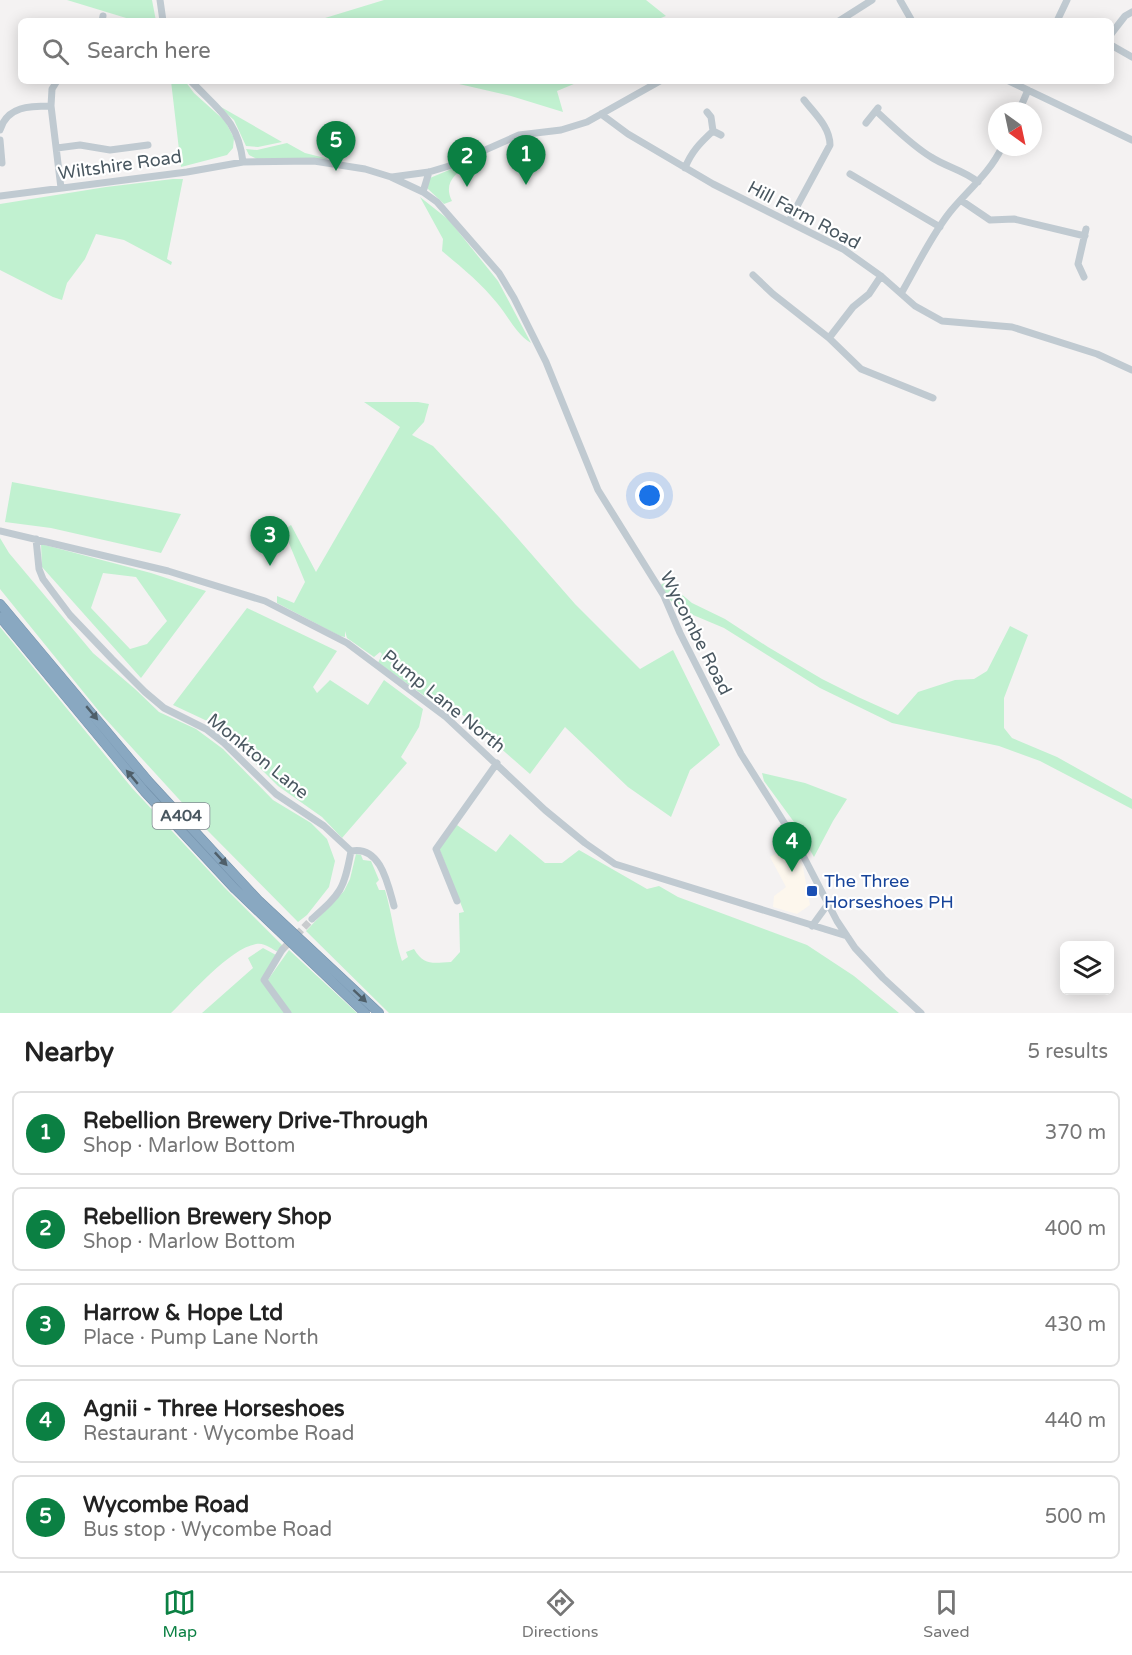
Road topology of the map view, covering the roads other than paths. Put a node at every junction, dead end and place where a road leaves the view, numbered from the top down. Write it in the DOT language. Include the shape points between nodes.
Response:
graph roads {
  1 [pos="160,0"];
  2 [pos="872,0"];
  3 [pos="900,0"];
  4 [pos="1067,0"];
  5 [pos="1132,12"];
  6 [pos="163,18"];
  7 [pos="844,18"];
  8 [pos="910,18"];
  9 [pos="1058,18"];
  10 [pos="1114,32"];
  11 [pos="1114,47"];
  12 [pos="1132,57"];
  13 [pos="55,84"];
  14 [pos="195,84"];
  15 [pos="655,84"];
  16 [pos="1027,86"];
  17 [pos="804,100"];
  18 [pos="1022,102"];
  19 [pos="51,106"];
  20 [pos="707,112"];
  21 [pos="601,114"];
  22 [pos="866,123"];
  23 [pos="0,130"];
  24 [pos="713,131"];
  25 [pos="721,135"];
  26 [pos="0,140"];
  27 [pos="1132,140"];
  28 [pos="148,145"];
  29 [pos="57,148"];
  30 [pos="997,156"];
  31 [pos="243,162"];
  32 [pos="2,164"];
  33 [pos="685,168"];
  34 [pos="429,172"];
  35 [pos="850,174"];
  36 [pos="391,177"];
  37 [pos="978,182"];
  38 [pos="61,188"];
  39 [pos="423,192"];
  40 [pos="0,196"];
  41 [pos="962,201"];
  42 [pos="789,222"];
  43 [pos="940,227"];
  44 [pos="757,276"];
  45 [pos="882,276"];
  46 [pos="1083,277"];
  47 [pos="902,292"];
  48 [pos="829,338"];
  49 [pos="1132,370"];
  50 [pos="930,395"];
  51 [pos="0,531"];
  52 [pos="36,539"];
  53 [pos="0,604"];
  54 [pos="0,617"];
  55 [pos="497,763"];
  56 [pos="351,851"];
  57 [pos="457,901"];
  58 [pos="828,904"];
  59 [pos="394,906"];
  60 [pos="312,919"];
  61 [pos="812,926"];
  62 [pos="847,936"];
  63 [pos="282,950"];
  64 [pos="288,1013"];
  65 [pos="365,1013"];
  66 [pos="379,1013"];
  67 [pos="921,1013"];
  1 -- 6 [label="street"];
  2 -- 7 [label="street"];
  3 -- 8 [label="street"];
  4 -- 9 [label="street"];
  5 -- 10 [label="street"];
  11 -- 12 [label="street"];
  13 -- 19 [label="street"];
  14 -- 31 [label="street" via="229,119 237,132"];
  15 -- 21 [label="street"];
  16 -- 18 [label="street"];
  16 -- 27 [label="street"];
  17 -- 42 [label="street" via="830,136 830,145"];
  19 -- 23 [label="street" via="27,106 11,113"];
  19 -- 29 [label="street"];
  20 -- 24 [label="street"];
  21 -- 33 [label="street, Hill Farm Road"];
  21 -- 34 [label="street" via="561,130 519,135 472,158"];
  22 -- 37 [label="street" via="877,110 915,146"];
  24 -- 25 [label="street"];
  24 -- 33 [label="street" via="700,143"];
  26 -- 32 [label="street"];
  28 -- 29 [label="street" via="110,150 80,145"];
  29 -- 38 [label="street"];
  30 -- 37 [label="street"];
  31 -- 36 [label="street, Wycombe Road" via="314,161"];
  31 -- 38 [label="street, Wiltshire Road"];
  33 -- 42 [label="street, Hill Farm Road"];
  34 -- 36 [label="street"];
  34 -- 39 [label="street"];
  35 -- 43 [label="street"];
  36 -- 39 [label="street, Wycombe Road"];
  37 -- 41 [label="street"];
  38 -- 40 [label="street, Wiltshire Road"];
  39 -- 58 [label="street, Wycombe Road" via="446,211 499,273 514,298 546,362 598,490 664,596 741,754 795,840"];
  41 -- 43 [label="street"];
  41 -- 46 [label="street" via="990,220 1014,219 1085,233 1078,264"];
  42 -- 45 [label="street, Hill Farm Road" via="843,249"];
  43 -- 47 [label="street"];
  44 -- 48 [label="street" via="773,294 799,310"];
  45 -- 47 [label="street, Hill Farm Road"];
  45 -- 48 [label="street"];
  47 -- 49 [label="street, Hill Farm Road" via="915,306 942,321 1012,327 1097,354"];
  48 -- 50 [label="street" via="861,369"];
  51 -- 52 [label="street, Pump Lane North"];
  52 -- 55 [label="street, Pump Lane North" via="168,571 265,602 347,643 446,717"];
  52 -- 56 [label="street, Monkton Lane" via="44,579 70,615 145,693 224,742 276,794 324,826"];
  53 -- 66 [label="highway, A404, one-way" via="149,782 243,883"];
  65 -- 54 [label="highway, A404, one-way" via="235,889 145,792"];
  55 -- 57 [label="street" via="436,849"];
  55 -- 61 [label="street, Pump Lane North" via="545,810 615,864"];
  56 -- 59 [label="street" via="362,851 379,863"];
  56 -- 60 [label="street" via="341,891"];
  58 -- 61 [label="street"];
  58 -- 62 [label="street, Wycombe Road"];
  61 -- 62 [label="street, Pump Lane North"];
  62 -- 67 [label="street, Wycombe Road" via="883,978"];
  63 -- 64 [label="street" via="264,981"];
}
